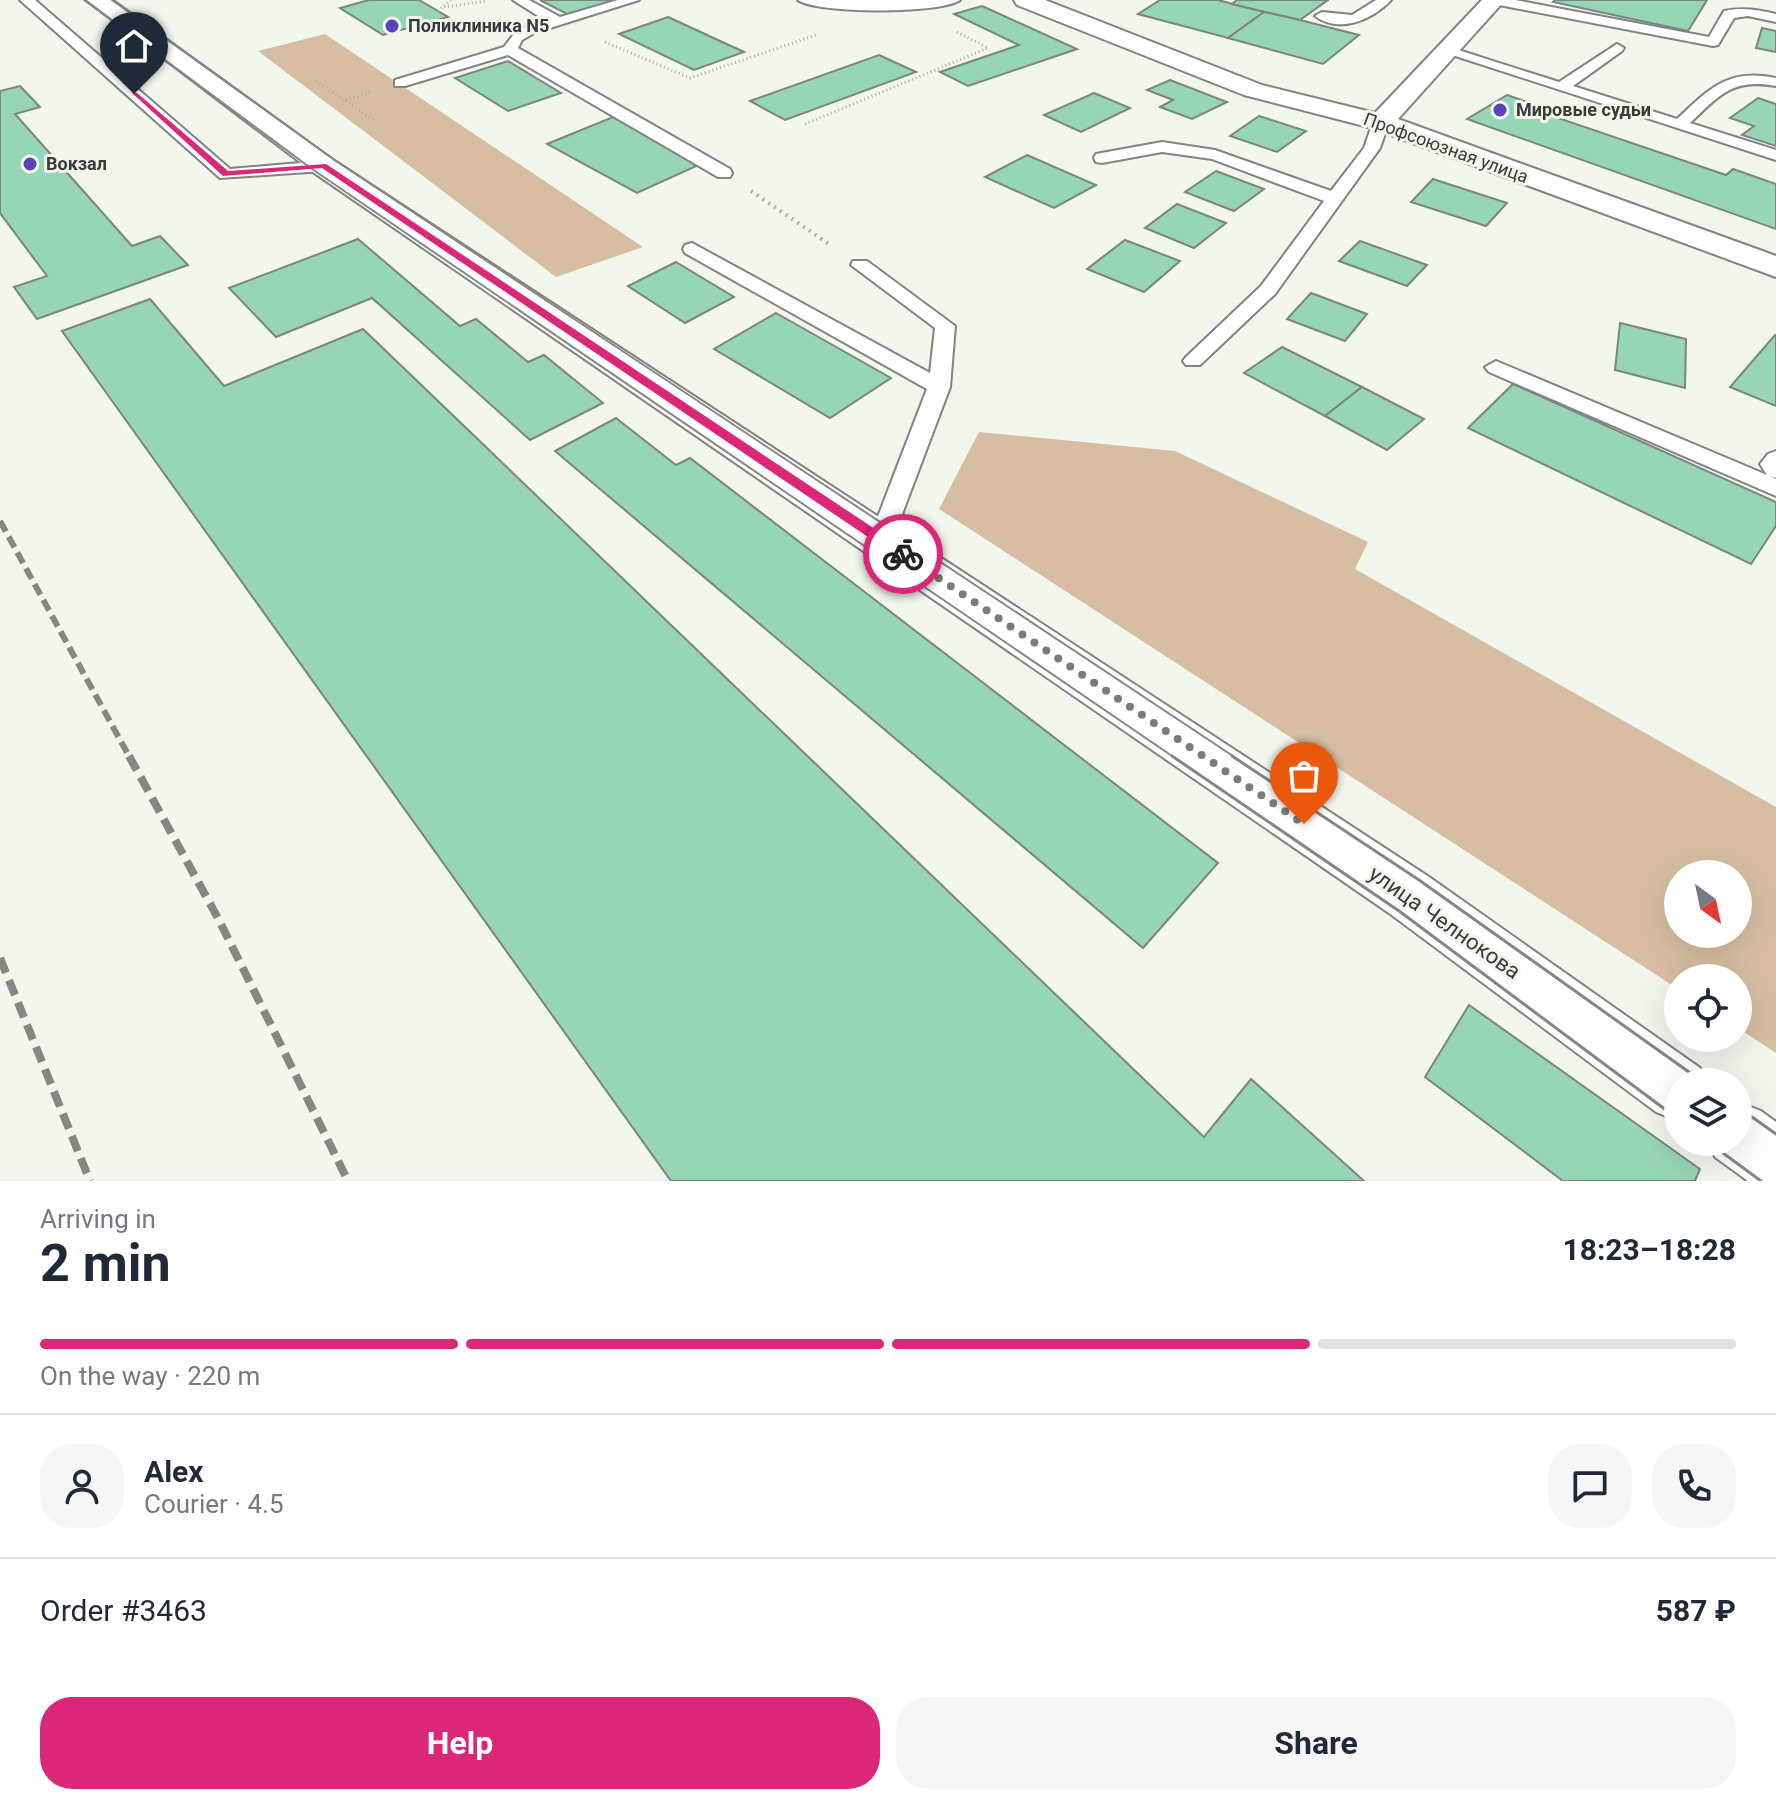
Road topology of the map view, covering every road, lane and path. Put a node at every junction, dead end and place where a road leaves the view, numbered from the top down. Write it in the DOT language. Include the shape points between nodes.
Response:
graph roads {
  1 [pos="27,0"];
  2 [pos="98,0"];
  3 [pos="451,0"];
  4 [pos="490,0"];
  5 [pos="520,0"];
  6 [pos="632,0"];
  7 [pos="805,0"];
  8 [pos="953,0"];
  9 [pos="1025,0"];
  10 [pos="1384,0"];
  11 [pos="1494,0"];
  12 [pos="906,5"];
  13 [pos="444,7"];
  14 [pos="438,11"];
  15 [pos="1322,16"];
  16 [pos="1776,18"];
  17 [pos="558,22"];
  18 [pos="819,34"];
  19 [pos="1617,48"];
  20 [pos="510,50"];
  21 [pos="1447,51"];
  22 [pos="316,81"];
  23 [pos="1776,82"];
  24 [pos="400,83"];
  25 [pos="1561,87"];
  26 [pos="375,121"];
  27 [pos="1381,122"];
  28 [pos="805,124"];
  29 [pos="1680,124"];
  30 [pos="1776,155"];
  31 [pos="1102,158"];
  32 [pos="323,166"];
  33 [pos="724,173"];
  34 [pos="1333,198"];
  35 [pos="692,249"];
  36 [pos="860,265"];
  37 [pos="1776,267"];
  38 [pos="1193,361"];
  39 [pos="1496,367"];
  40 [pos="939,387"];
  41 [pos="1776,459"];
  42 [pos="1776,470"];
  43 [pos="1776,488"];
  44 [pos="881,540"];
  45 [pos="1664,1080"];
  46 [pos="1752,1144"];
  47 [pos="1776,1162"];
  1 -- 32 [label="lane" via="226,174"];
  2 -- 32 [label="street, улица Челнокова"];
  3 -- 13 [label="path"];
  4 -- 13 [label="path"];
  5 -- 17 [label="lane"];
  6 -- 17 [label="lane"];
  7 -- 12 [label="lane"];
  8 -- 12 [label="lane"];
  9 -- 27 [label="street, Профсоюзная улица" via="1253,90"];
  10 -- 15 [label="lane" via="1360,19 1345,22"];
  11 -- 16 [label="lane" via="1713,42 1729,14"];
  11 -- 21 [label="street"];
  12 -- 28 [label="path" via="988,48"];
  13 -- 14 [label="path"];
  17 -- 18 [label="path" via="690,78"];
  17 -- 20 [label="lane" via="519,35"];
  19 -- 25 [label="lane"];
  20 -- 24 [label="lane"];
  20 -- 33 [label="lane"];
  21 -- 25 [label="lane"];
  21 -- 27 [label="street"];
  22 -- 26 [label="path"];
  23 -- 29 [label="lane" via="1740,77"];
  25 -- 29 [label="lane"];
  27 -- 34 [label="lane" via="1372,148"];
  27 -- 37 [label="street, Профсоюзная улица"];
  29 -- 30 [label="lane"];
  31 -- 34 [label="lane" via="1162,147 1215,155"];
  32 -- 44 [label="street, улица Челнокова"];
  33 -- 36 [label="path"];
  34 -- 38 [label="lane" via="1268,290"];
  35 -- 40 [label="lane"];
  36 -- 40 [label="lane" via="945,326"];
  39 -- 43 [label="lane"];
  40 -- 44 [label="lane"];
  41 -- 42 [label="lane"];
  44 -- 45 [label="street, улица Челнокова" via="1409,895"];
  46 -- 47 [label="street"];
}
